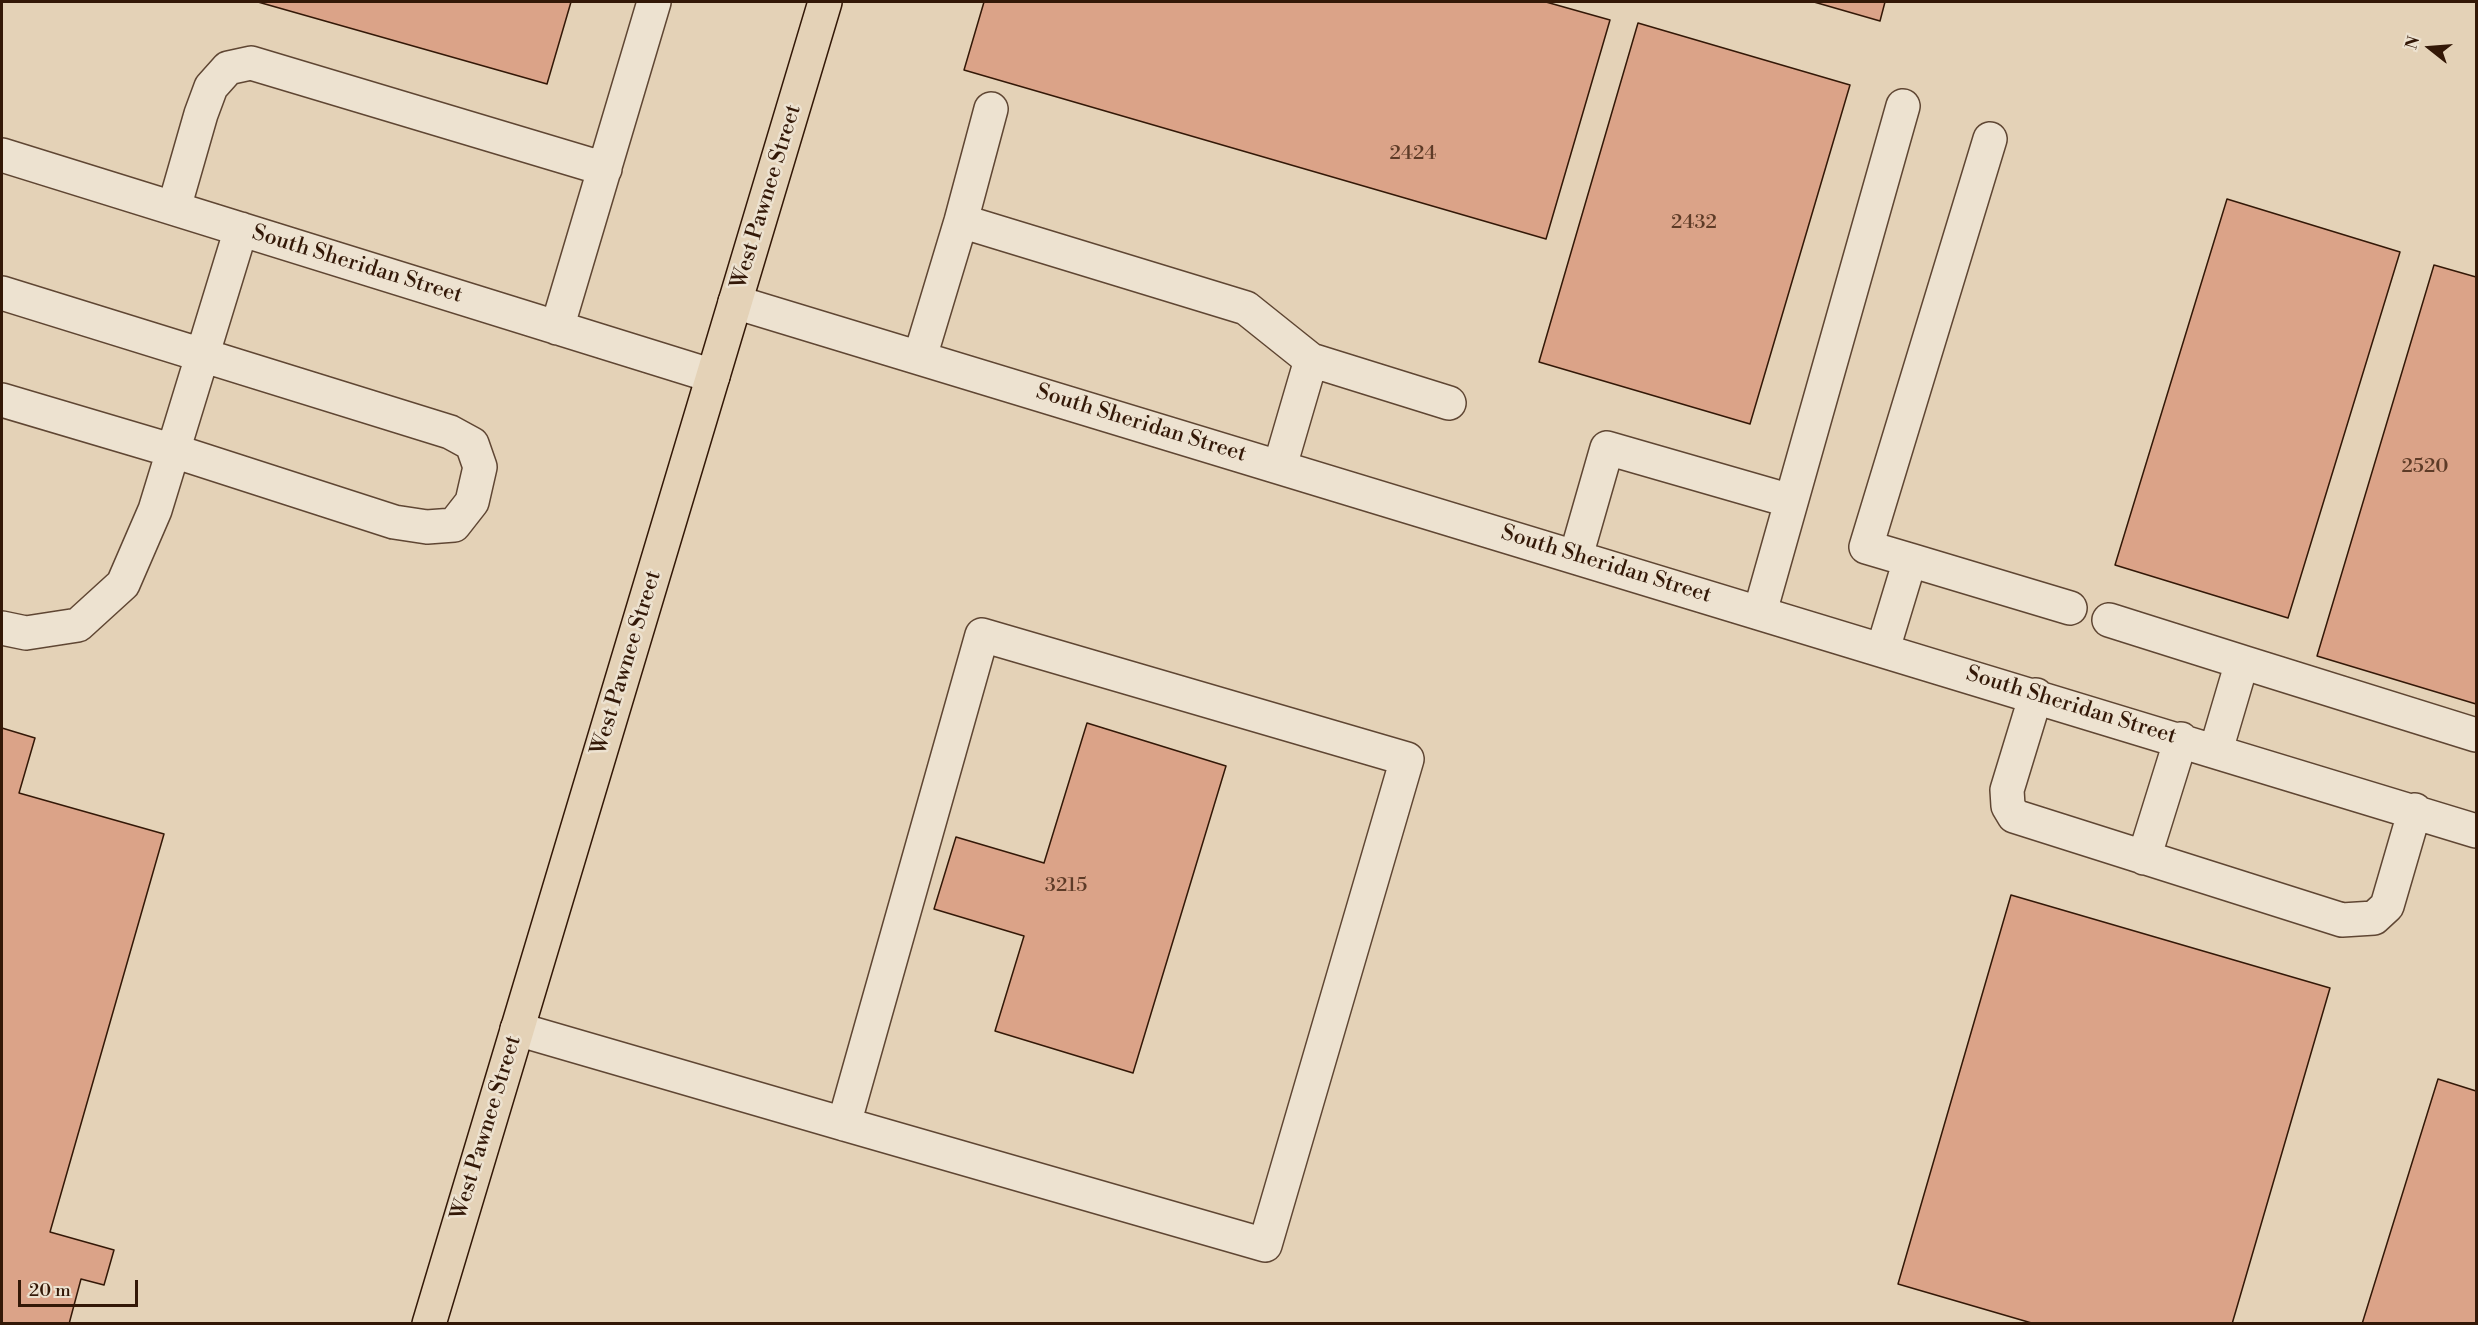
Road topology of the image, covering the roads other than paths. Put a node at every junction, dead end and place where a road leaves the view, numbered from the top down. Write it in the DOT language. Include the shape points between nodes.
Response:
graph roads {
  1 [pos="654,2"];
  2 [pos="825,2"];
  3 [pos="1903,105"];
  4 [pos="992,109"];
  5 [pos="1990,139"];
  6 [pos="2,154"];
  7 [pos="604,169"];
  8 [pos="174,208"];
  9 [pos="961,221"];
  10 [pos="241,229"];
  11 [pos="2,293"];
  12 [pos="735,302"];
  13 [pos="557,327"];
  14 [pos="202,354"];
  15 [pos="920,357"];
  16 [pos="1311,360"];
  17 [pos="713,376"];
  18 [pos="2,400"];
  19 [pos="1449,404"];
  20 [pos="174,451"];
  21 [pos="1280,466"];
  22 [pos="1791,501"];
  23 [pos="1576,556"];
  24 [pos="1910,560"];
  25 [pos="2070,608"];
  26 [pos="1760,612"];
  27 [pos="2109,620"];
  28 [pos="2,628"];
  29 [pos="1883,649"];
  30 [pos="2242,662"];
  31 [pos="2036,695"];
  32 [pos="2476,735"];
  33 [pos="2181,739"];
  34 [pos="2216,750"];
  35 [pos="2415,810"];
  36 [pos="2476,831"];
  37 [pos="2144,858"];
  38 [pos="517,1029"];
  39 [pos="844,1124"];
  40 [pos="429,1323"];
  1 -- 7 [label="street"];
  2 -- 12 [label="main road, West Pawnee Street"];
  3 -- 22 [label="street"];
  4 -- 9 [label="street"];
  5 -- 24 [label="street" via="1866,547"];
  6 -- 8 [label="street, South Sheridan Street"];
  7 -- 8 [label="street" via="252,63 228,68 212,87"];
  7 -- 13 [label="street"];
  8 -- 10 [label="street, South Sheridan Street"];
  9 -- 15 [label="street"];
  9 -- 16 [label="street" via="1246,308"];
  10 -- 13 [label="street, South Sheridan Street"];
  10 -- 14 [label="street"];
  11 -- 14 [label="street"];
  12 -- 15 [label="street, South Sheridan Street"];
  12 -- 17 [label="main road, West Pawnee Street"];
  13 -- 17 [label="street, South Sheridan Street"];
  14 -- 20 [label="street"];
  14 -- 20 [label="street" via="450,432 472,444 480,467 472,502 454,525 405,524"];
  15 -- 21 [label="street, South Sheridan Street"];
  16 -- 19 [label="street"];
  16 -- 21 [label="street"];
  17 -- 38 [label="main road, West Pawnee Street"];
  18 -- 20 [label="street"];
  20 -- 28 [label="street" via="155,510 123,584 78,625 26,633"];
  21 -- 23 [label="street, South Sheridan Street"];
  22 -- 23 [label="street" via="1607,448"];
  22 -- 26 [label="street"];
  23 -- 26 [label="street, South Sheridan Street"];
  24 -- 25 [label="street"];
  24 -- 29 [label="street"];
  26 -- 29 [label="street, South Sheridan Street"];
  27 -- 30 [label="street"];
  29 -- 31 [label="street, South Sheridan Street"];
  30 -- 32 [label="street"];
  30 -- 34 [label="street"];
  31 -- 33 [label="street, South Sheridan Street"];
  31 -- 37 [label="street" via="2007,789 2008,806 2014,816"];
  33 -- 34 [label="street, South Sheridan Street"];
  33 -- 37 [label="street"];
  34 -- 35 [label="street, South Sheridan Street"];
  35 -- 36 [label="street, South Sheridan Street"];
  35 -- 37 [label="street" via="2387,906 2374,918 2342,920"];
  38 -- 39 [label="street"];
  38 -- 40 [label="main road, West Pawnee Street"];
  39 -- 39 [label="street" via="1265,1245 1407,759 982,635"];
}
